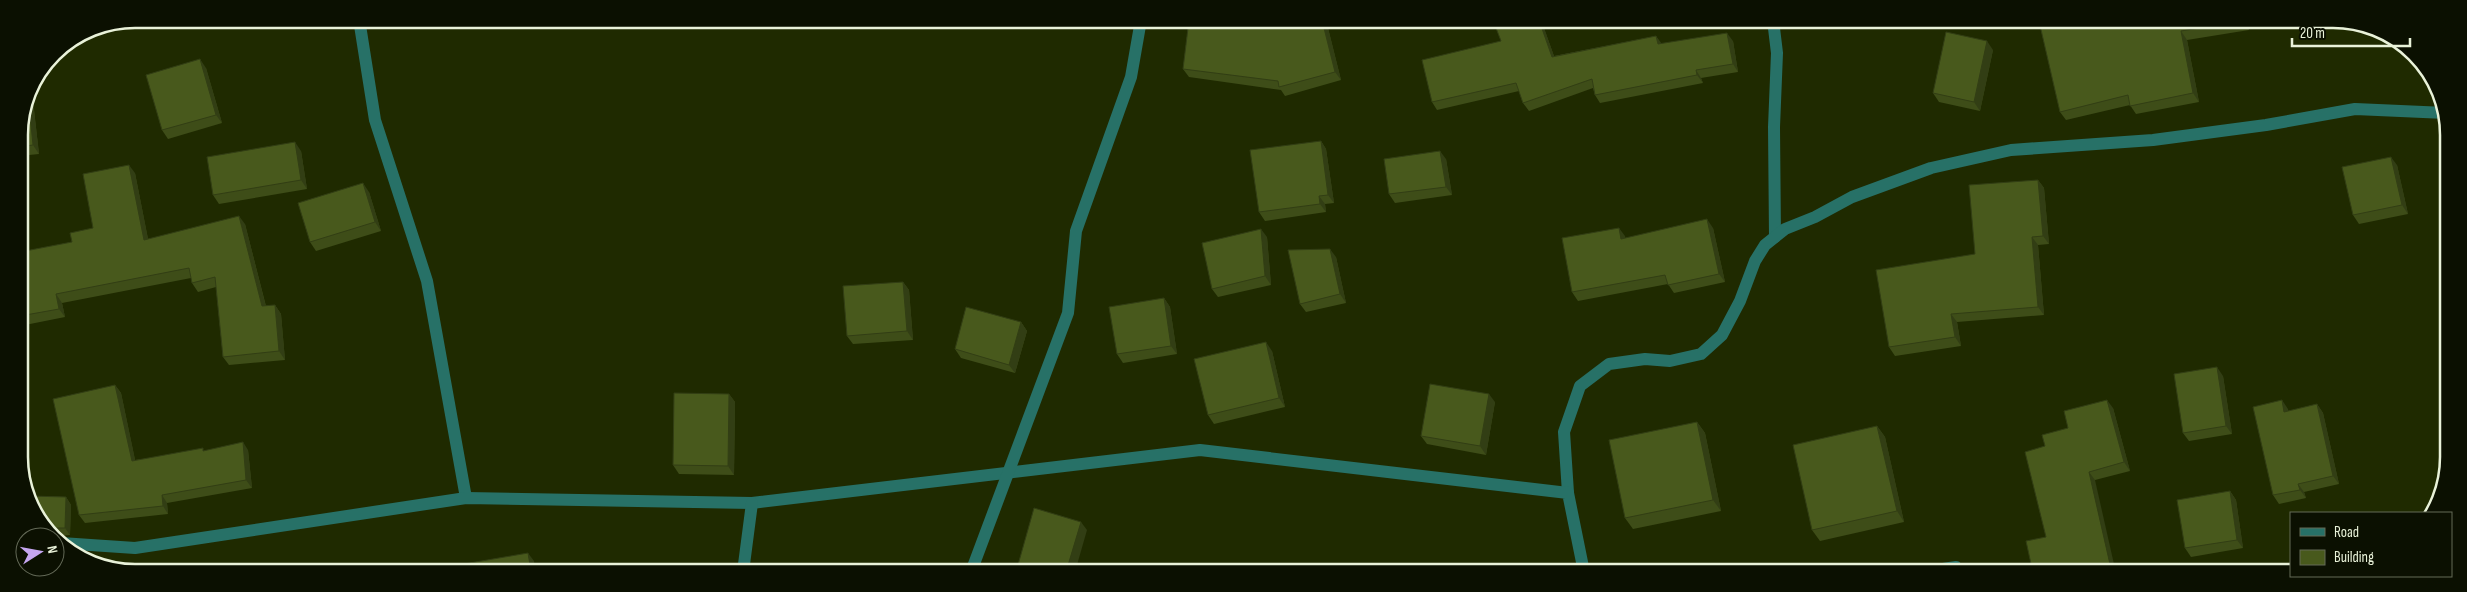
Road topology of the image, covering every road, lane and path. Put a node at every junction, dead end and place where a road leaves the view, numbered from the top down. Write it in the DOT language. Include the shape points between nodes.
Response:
graph roads {
  1 [pos="360,28"];
  2 [pos="1140,28"];
  3 [pos="1774,28"];
  4 [pos="2437,113"];
  5 [pos="1775,237"];
  6 [pos="1009,473"];
  7 [pos="1568,493"];
  8 [pos="466,498"];
  9 [pos="752,503"];
  10 [pos="72,544"];
  11 [pos="744,564"];
  12 [pos="974,564"];
  13 [pos="1582,564"];
  1 -- 8 [label="street" via="375,120 427,281"];
  2 -- 6 [label="street" via="1131,77 1076,231 1068,314"];
  3 -- 5 [label="street" via="1778,52 1774,127"];
  4 -- 5 [label="street" via="2355,109 2266,126 2153,140 2011,150 1931,168 1852,197"];
  5 -- 7 [label="street" via="1765,245 1755,261 1722,335 1701,354 1670,361 1645,359 1609,364 1580,386 1564,432"];
  6 -- 7 [label="street" via="1200,450"];
  6 -- 9 [label="street"];
  6 -- 12 [label="street"];
  7 -- 13 [label="street"];
  8 -- 9 [label="street"];
  8 -- 10 [label="street" via="134,548"];
  9 -- 11 [label="street"];
}
